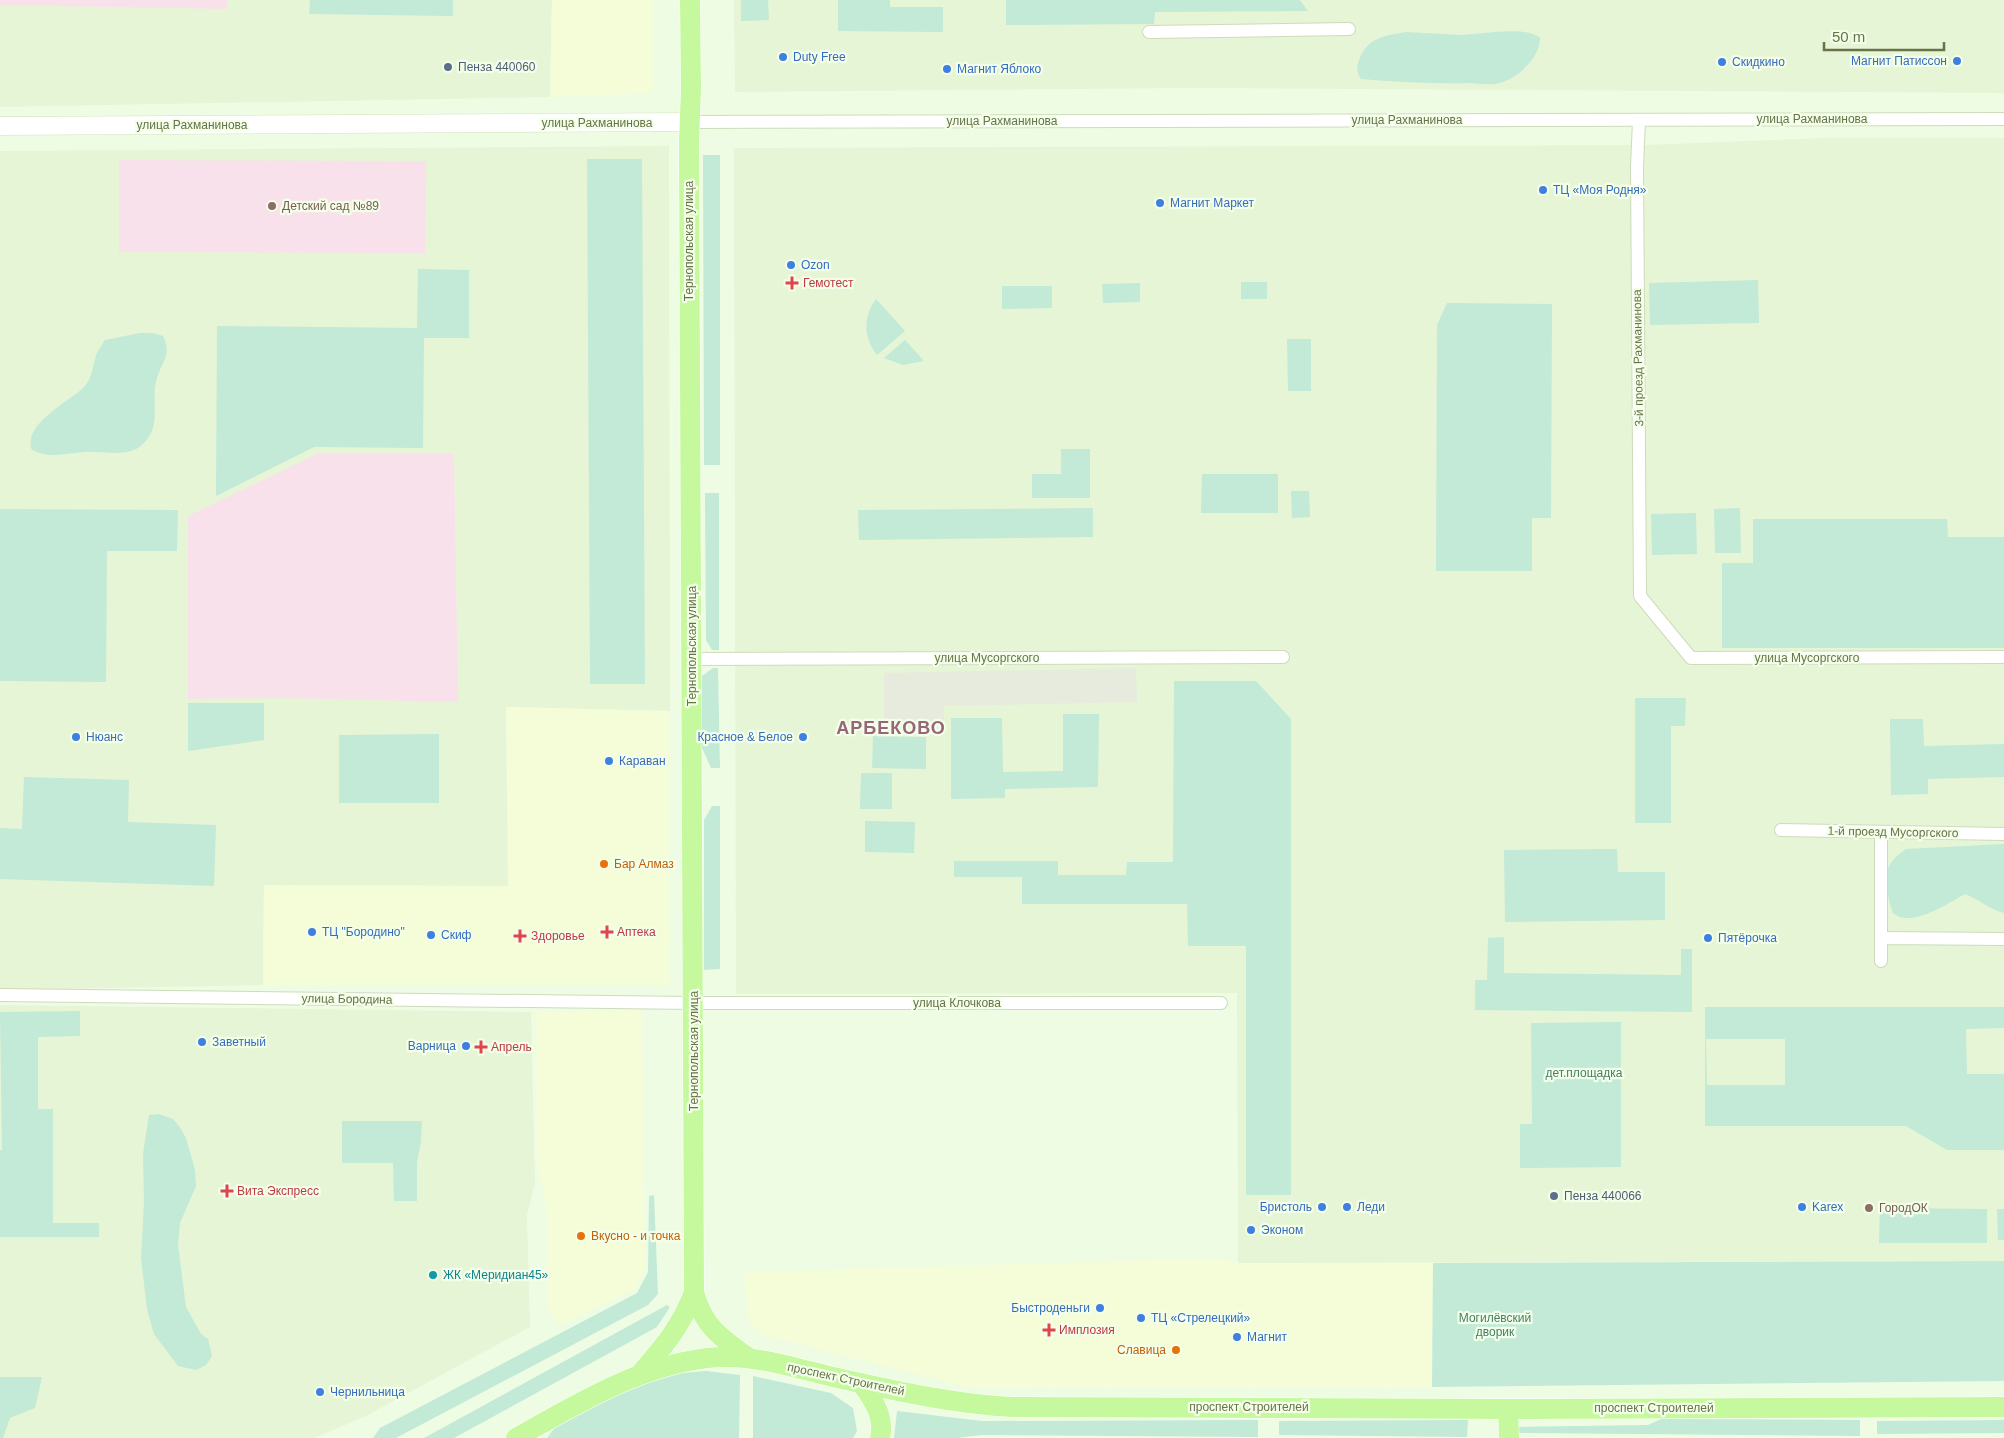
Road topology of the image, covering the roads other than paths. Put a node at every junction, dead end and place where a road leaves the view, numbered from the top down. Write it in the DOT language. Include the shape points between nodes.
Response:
graph roads {
  1 [pos="690,0"];
  2 [pos="1349,30"];
  3 [pos="1149,32"];
  4 [pos="2004,119"];
  5 [pos="1638,120"];
  6 [pos="689,122"];
  7 [pos="0,126"];
  8 [pos="1640,596"];
  9 [pos="1283,657"];
  10 [pos="2004,657"];
  11 [pos="692,659"];
  12 [pos="1781,830"];
  13 [pos="1881,832"];
  14 [pos="2004,834"];
  15 [pos="1881,938"];
  16 [pos="2004,939"];
  17 [pos="1881,961"];
  18 [pos="0,995"];
  19 [pos="694,1003"];
  20 [pos="1221,1003"];
  21 [pos="694,1292"];
  22 [pos="748,1358"];
  23 [pos="640,1374"];
  24 [pos="861,1383"];
  25 [pos="2004,1408"];
  26 [pos="1508,1409"];
  27 [pos="547,1421"];
  28 [pos="516,1438"];
  29 [pos="527,1438"];
  30 [pos="880,1438"];
  31 [pos="1509,1438"];
  1 -- 6 [label="main road, Тернопольская улица"];
  2 -- 3 [label="street"];
  4 -- 5 [label="street, улица Рахманинова"];
  5 -- 6 [label="street, улица Рахманинова"];
  5 -- 8 [label="street, 3-й проезд Рахманинова"];
  6 -- 7 [label="main road, улица Рахманинова"];
  6 -- 11 [label="main road, Тернопольская улица"];
  8 -- 10 [label="street, улица Мусоргского" via="1691,658"];
  9 -- 11 [label="street, улица Мусоргского"];
  11 -- 19 [label="main road, Тернопольская улица"];
  12 -- 13 [label="street, 1-й проезд Мусоргского"];
  13 -- 14 [label="street, 1-й проезд Мусоргского"];
  13 -- 15 [label="street"];
  15 -- 16 [label="street"];
  15 -- 17 [label="street"];
  18 -- 19 [label="street, улица Бородина"];
  19 -- 20 [label="street, улица Клочкова"];
  19 -- 21 [label="main road, Тернопольская улица"];
  21 -- 22 [label="main road, Тернопольская улица" via="707,1323"];
  21 -- 23 [label="main road, Тернопольская улица" via="686,1314 672,1336"];
  22 -- 23 [label="main road, проспект Строителей" via="708,1358"];
  22 -- 24 [label="main road, проспект Строителей"];
  23 -- 27 [label="main road, проспект Строителей"];
  24 -- 26 [label="main road, проспект Строителей" via="981,1405"];
  24 -- 30 [label="main road" via="880,1416"];
  25 -- 26 [label="main road, проспект Строителей"];
  26 -- 31 [label="main road"];
  27 -- 28 [label="main road, проспект Строителей"];
  27 -- 29 [label="main road"];
}
